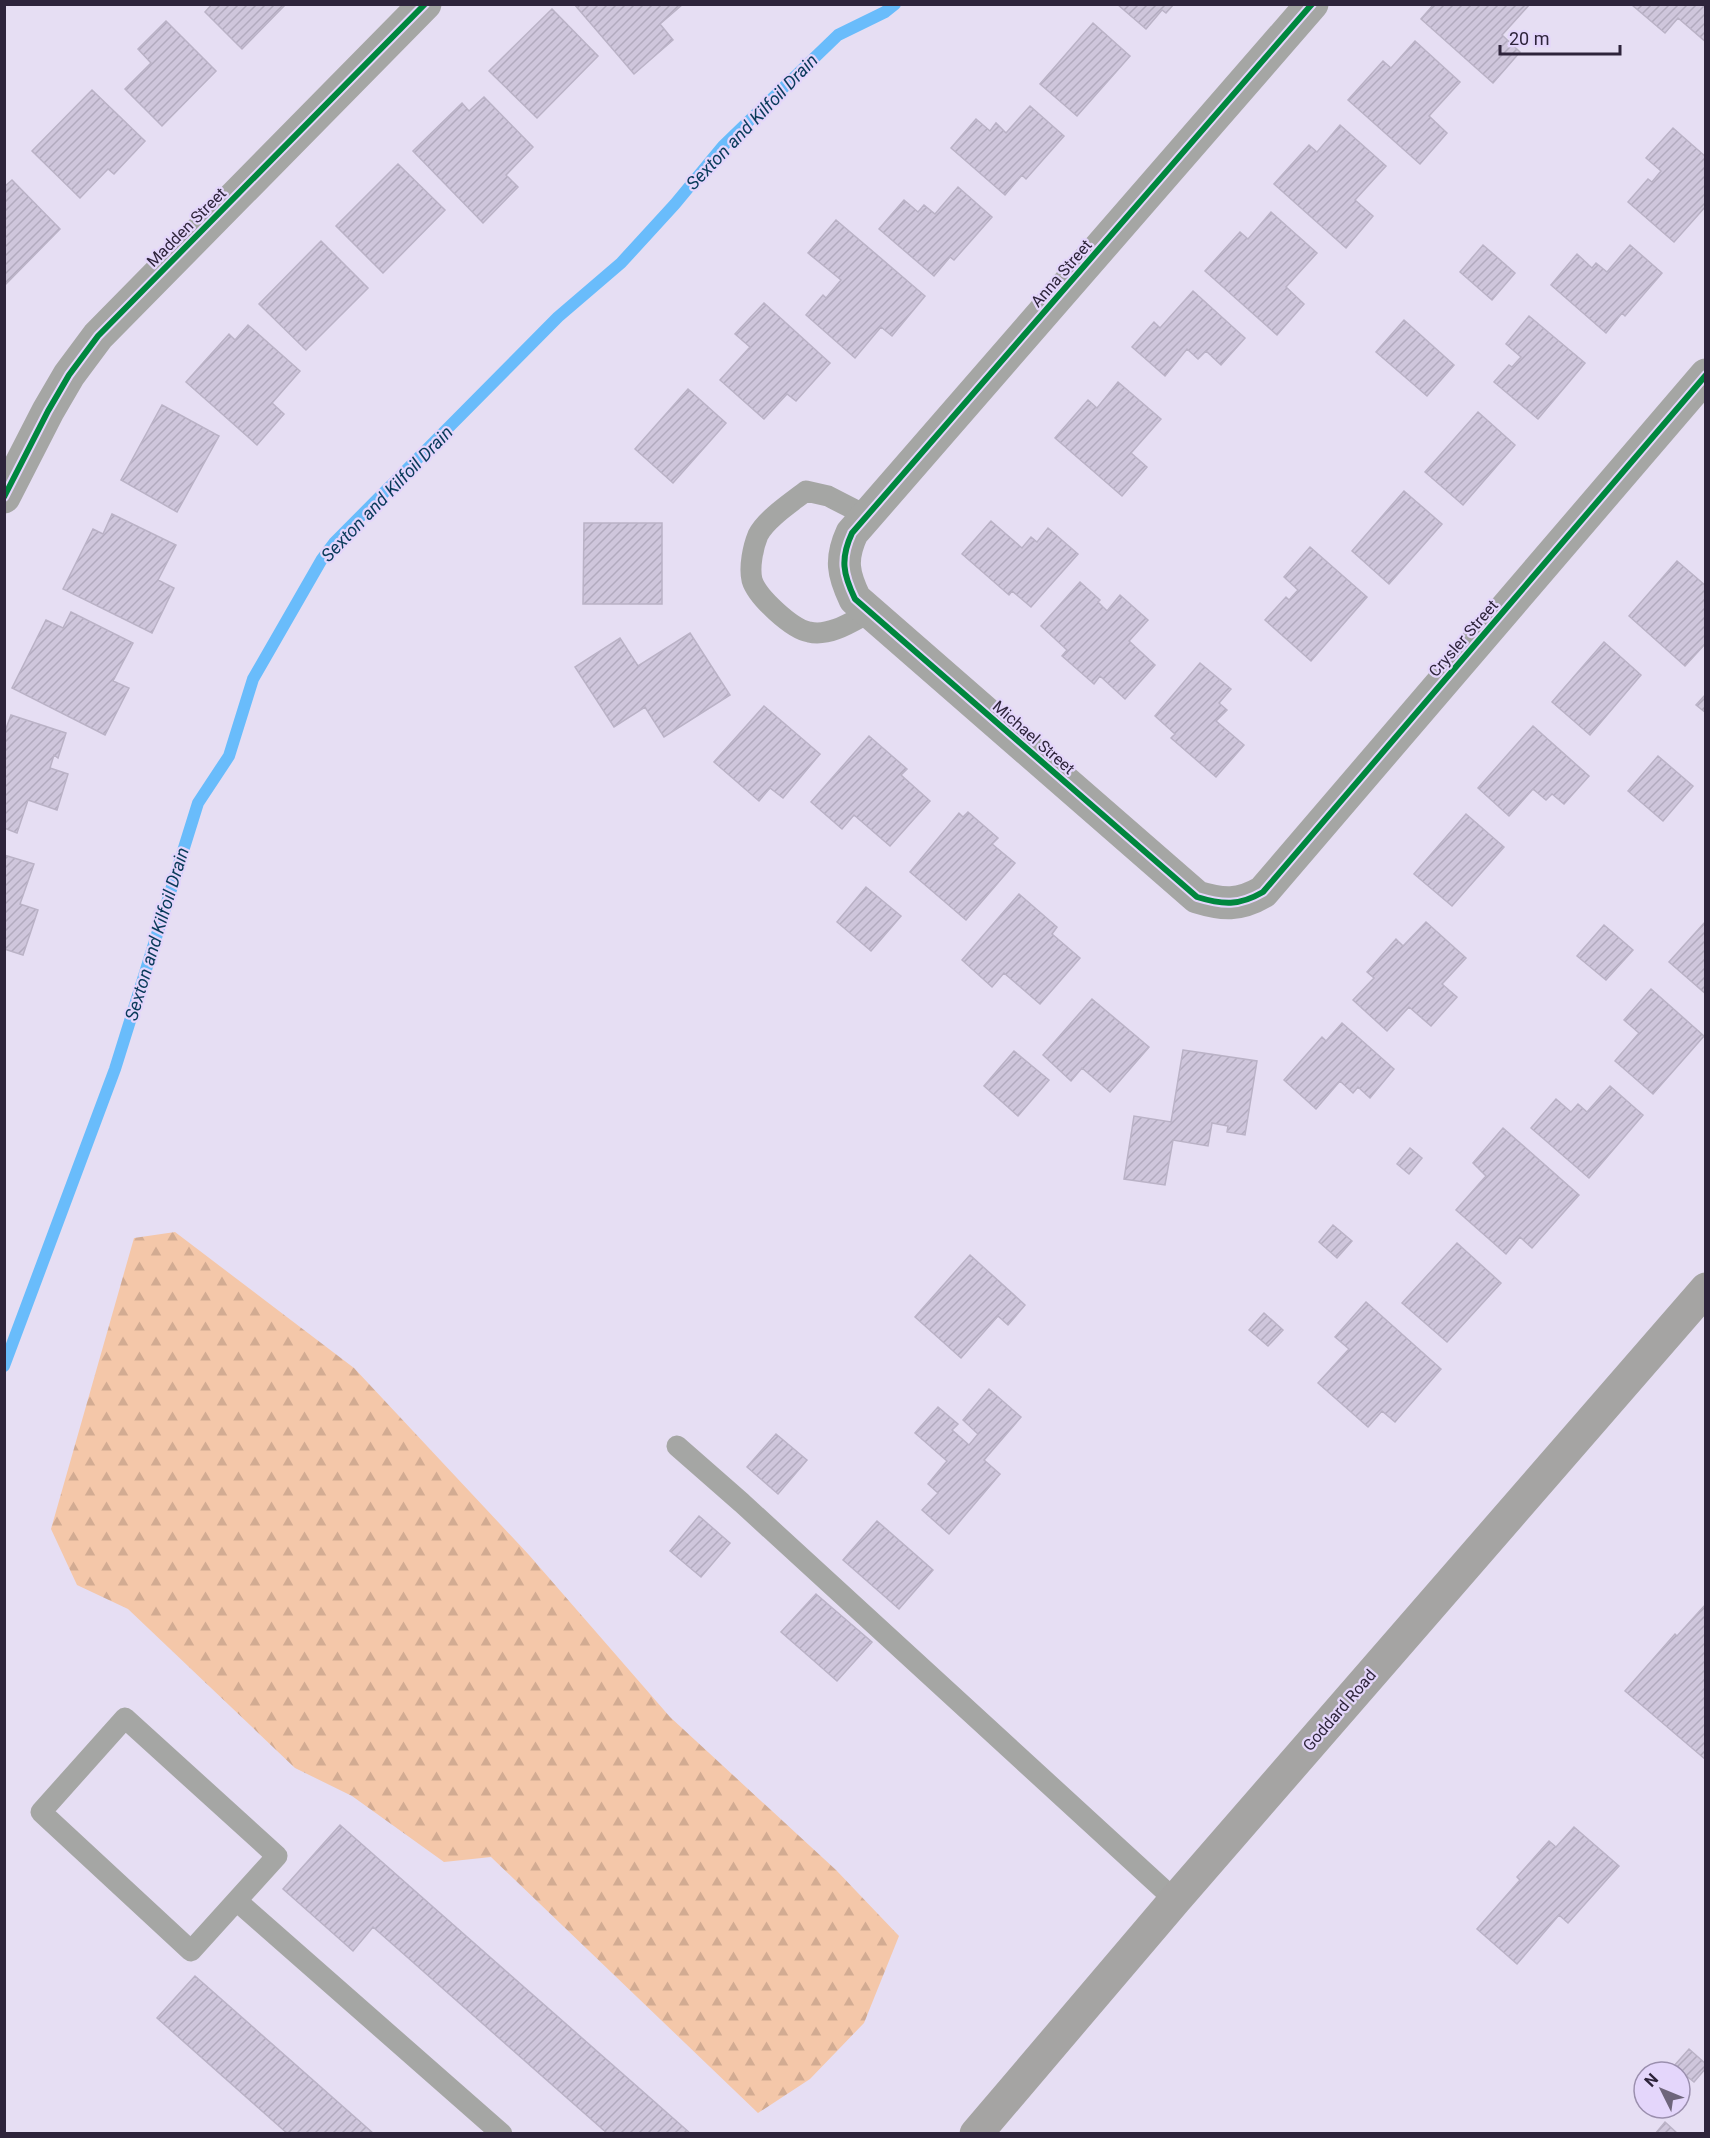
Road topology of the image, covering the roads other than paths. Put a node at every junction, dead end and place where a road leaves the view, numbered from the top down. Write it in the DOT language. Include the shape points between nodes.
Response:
graph roads {
  1 [pos="425,4"];
  2 [pos="1312,4"];
  3 [pos="1706,375"];
  4 [pos="4,497"];
  5 [pos="867,516"];
  6 [pos="844,565"];
  7 [pos="870,612"];
  8 [pos="1230,904"];
  9 [pos="1704,1293"];
  10 [pos="677,1446"];
  11 [pos="1175,1900"];
  12 [pos="237,1901"];
  13 [pos="502,2133"];
  14 [pos="975,2133"];
  1 -- 4 [label="street, Madden Street" via="98,336 69,375"];
  2 -- 5 [label="street, Anna Street"];
  3 -- 8 [label="street, Crysler Street" via="1263,892"];
  5 -- 6 [label="street, Anna Street" via="852,533"];
  5 -- 7 [label="lane" via="828,495 806,492 759,533 752,554 752,580 765,600 786,620 809,632 829,631"];
  6 -- 7 [label="street, Michael Street" via="855,599"];
  7 -- 8 [label="street, Michael Street" via="1197,897"];
  9 -- 11 [label="main road, Goddard Road"];
  10 -- 11 [label="lane"];
  11 -- 14 [label="main road, Goddard Road"];
  12 -- 12 [label="lane" via="191,1951 41,1812 125,1718 277,1856"];
  12 -- 13 [label="lane"];
}
